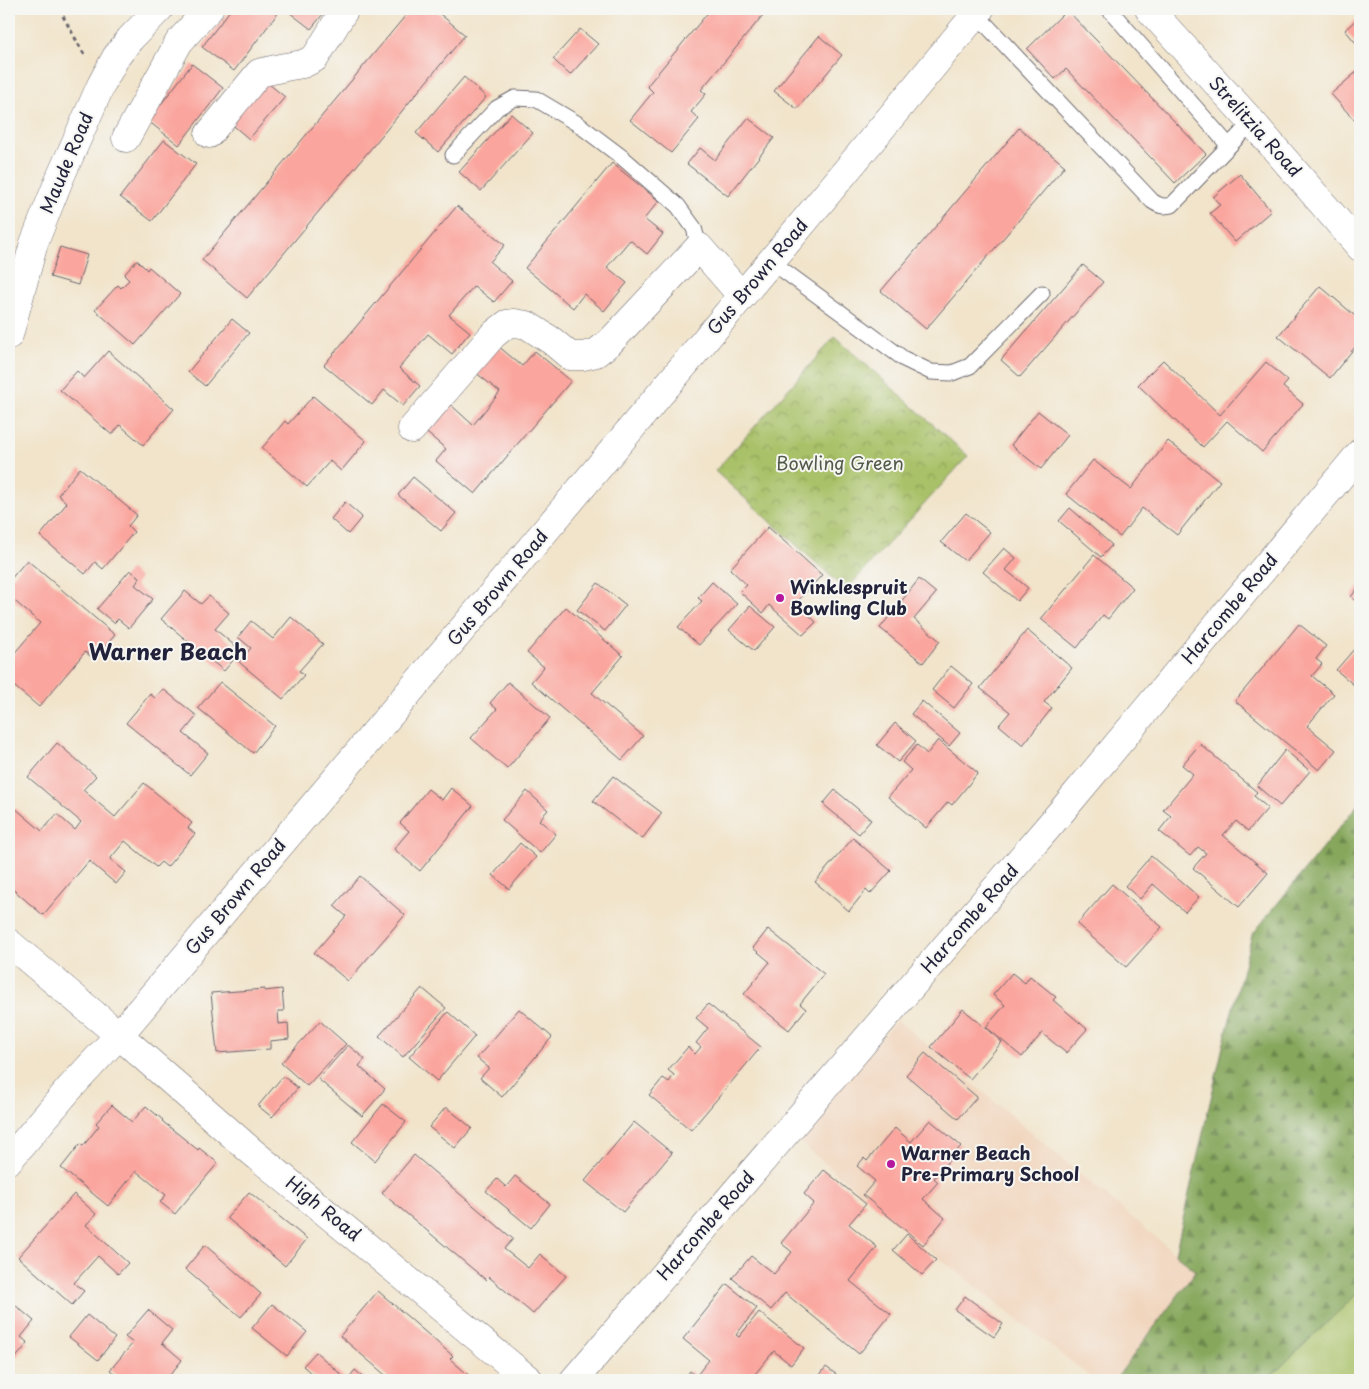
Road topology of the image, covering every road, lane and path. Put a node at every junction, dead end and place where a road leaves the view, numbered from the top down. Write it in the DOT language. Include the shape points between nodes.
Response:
graph roads {
  1 [pos="59,9"];
  2 [pos="159,9"];
  3 [pos="209,9"];
  4 [pos="345,9"];
  5 [pos="1109,9"];
  6 [pos="1149,9"];
  7 [pos="978,11"];
  8 [pos="101,85"];
  9 [pos="1252,122"];
  10 [pos="209,134"];
  11 [pos="126,138"];
  12 [pos="1229,146"];
  13 [pos="453,155"];
  14 [pos="700,247"];
  15 [pos="1360,247"];
  16 [pos="772,262"];
  17 [pos="1042,293"];
  18 [pos="742,296"];
  19 [pos="9,335"];
  20 [pos="412,429"];
  21 [pos="1360,453"];
  22 [pos="9,943"];
  23 [pos="119,1035"];
  24 [pos="9,1160"];
  25 [pos="529,1380"];
  26 [pos="574,1380"];
  1 -- 8 [label="path"];
  2 -- 8 [label="street, Maude Road" via="130,38"];
  3 -- 11 [label="street" via="179,42"];
  4 -- 10 [label="street" via="315,58 303,64 259,73"];
  5 -- 12 [label="lane"];
  6 -- 9 [label="street, Strelitzia Road"];
  7 -- 12 [label="lane" via="1123,171 1159,206 1172,205"];
  7 -- 16 [label="street, Gus Brown Road"];
  8 -- 19 [label="street, Maude Road" via="34,243"];
  9 -- 12 [label="lane"];
  9 -- 15 [label="street, Strelitzia Road"];
  13 -- 14 [label="lane" via="497,108 515,98 536,99 593,135 678,206 694,228"];
  14 -- 18 [label="street"];
  14 -- 20 [label="street" via="596,353 570,356 527,325 507,324 493,335"];
  16 -- 17 [label="lane" via="904,359 931,372 952,373 970,366"];
  16 -- 18 [label="street, Gus Brown Road"];
  18 -- 23 [label="street, Gus Brown Road"];
  21 -- 26 [label="street, Harcombe Road" via="1061,812"];
  22 -- 23 [label="street"];
  23 -- 24 [label="street, Gus Brown Road"];
  23 -- 25 [label="street, High Road" via="252,1151"];
}
